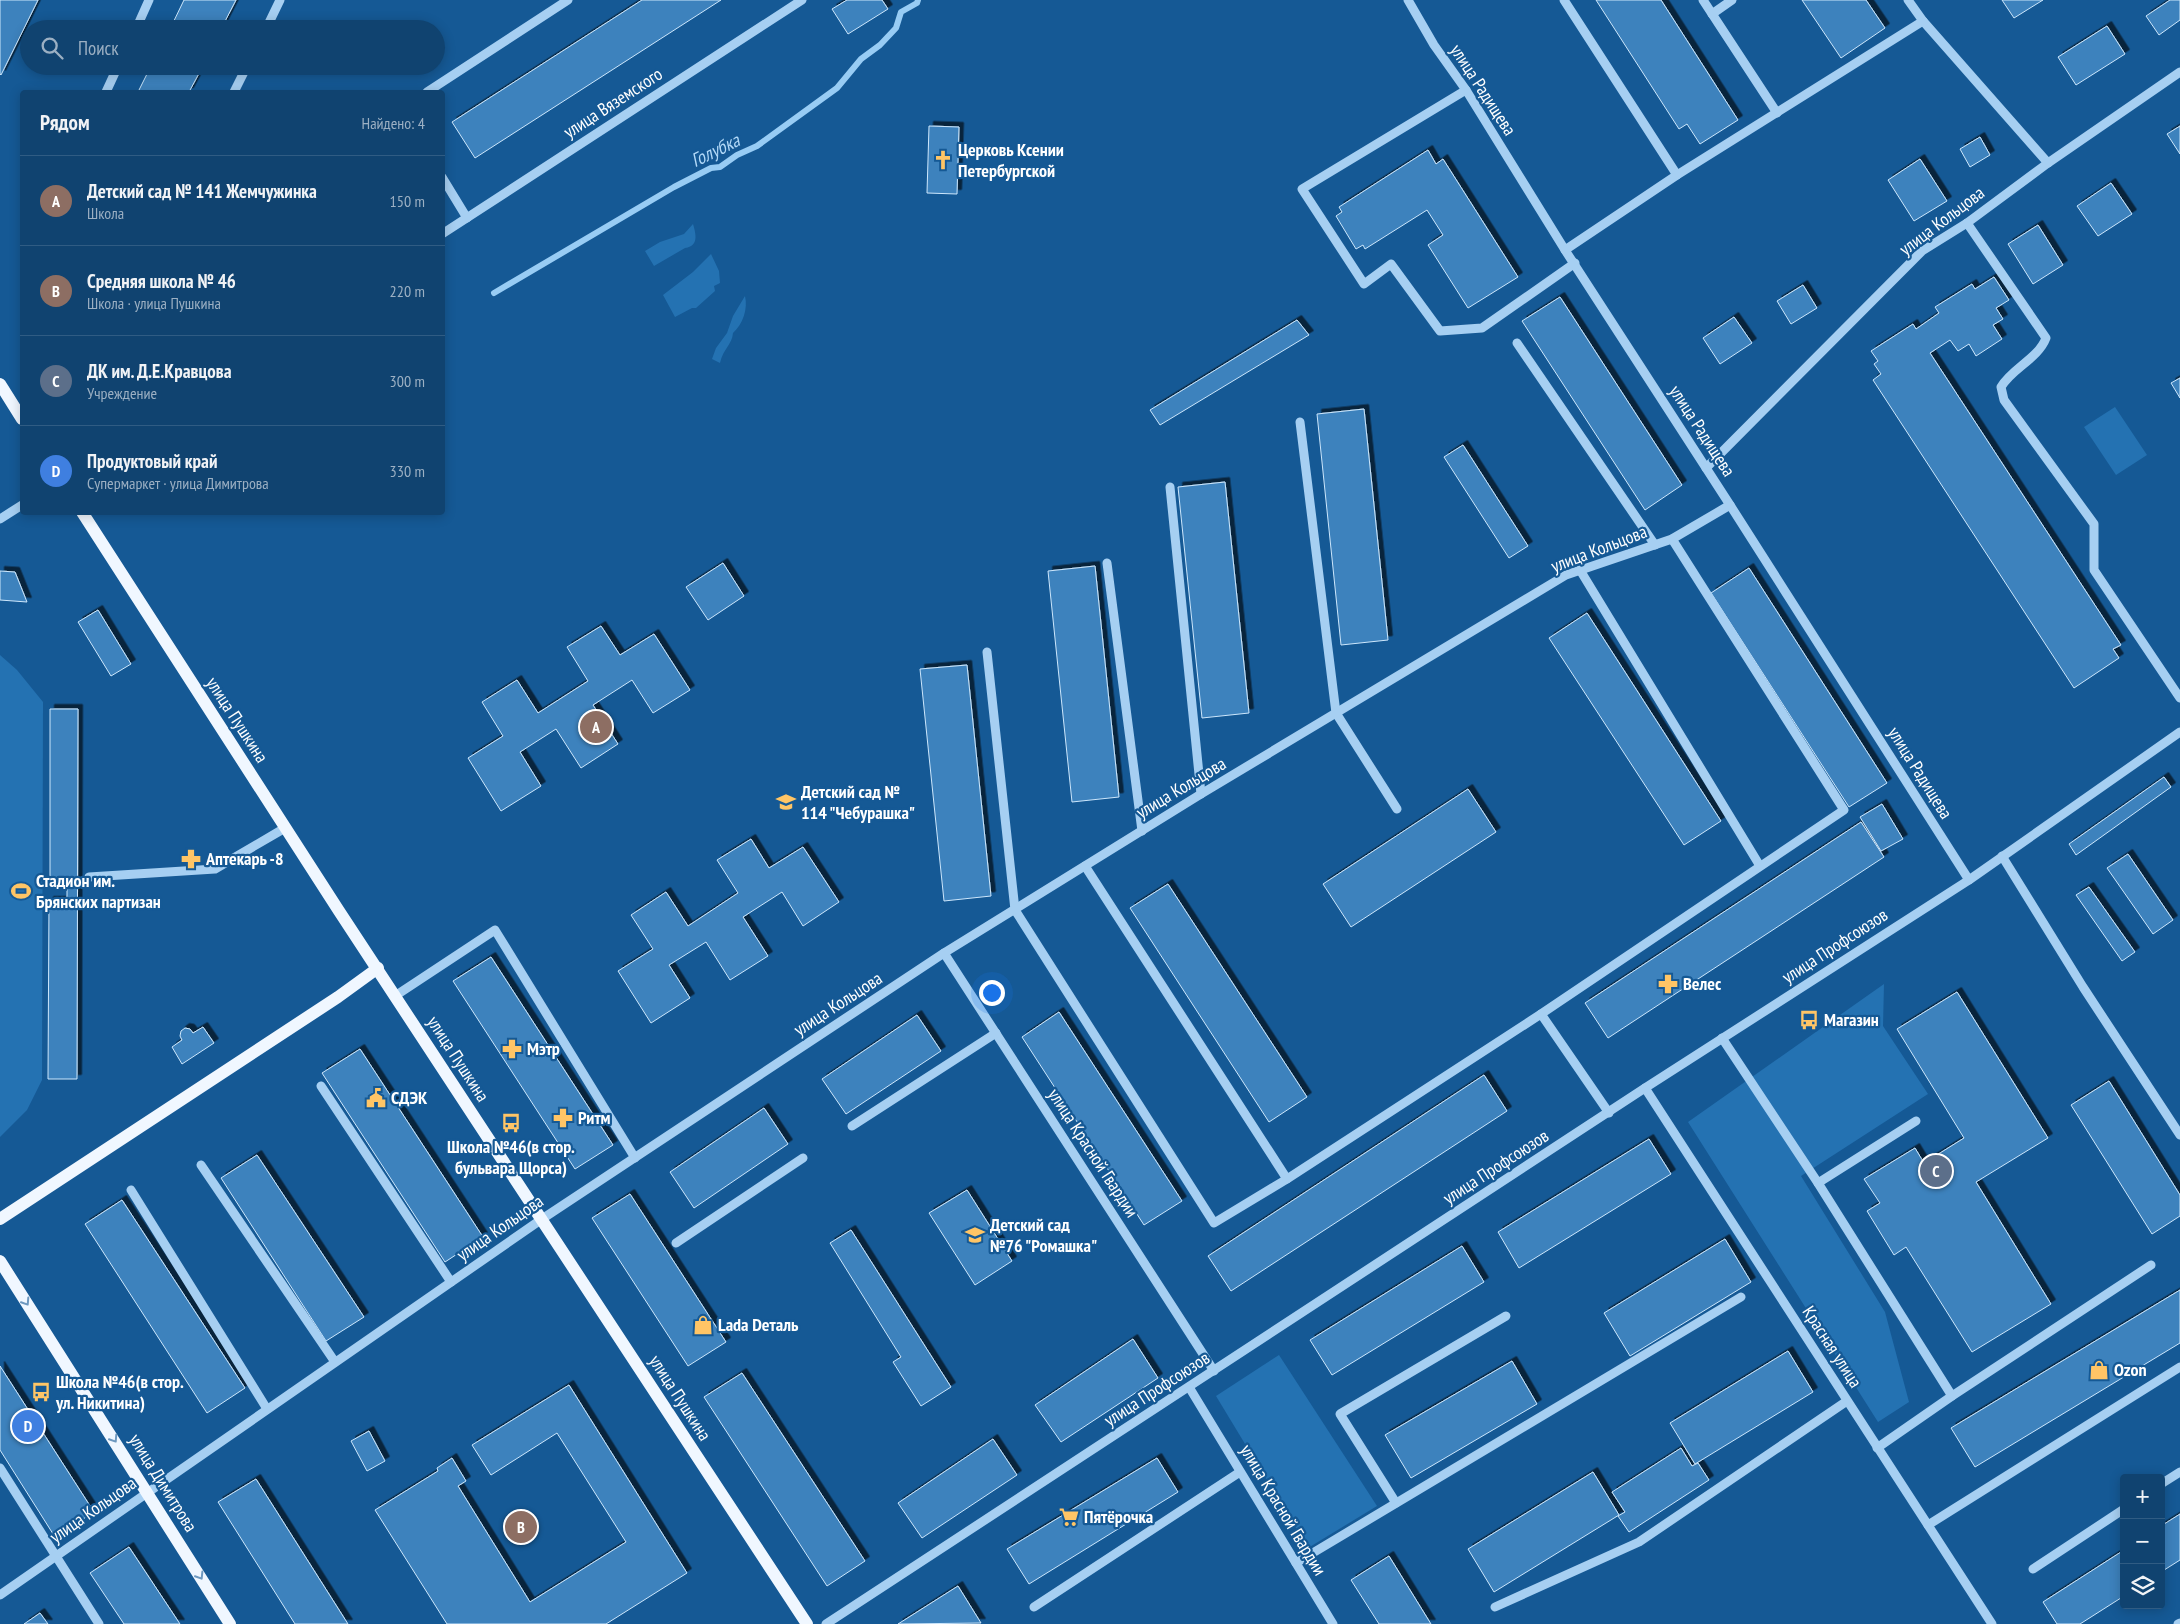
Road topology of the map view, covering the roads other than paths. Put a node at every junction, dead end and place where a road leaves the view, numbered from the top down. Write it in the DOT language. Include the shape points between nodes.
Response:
graph roads {
  1 [pos="149,0"];
  2 [pos="280,0"];
  3 [pos="568,0"];
  4 [pos="802,0"];
  5 [pos="1408,0"];
  6 [pos="1564,0"];
  7 [pos="1703,0"];
  8 [pos="1732,0"];
  9 [pos="1908,0"];
  10 [pos="1712,14"];
  11 [pos="140,20"];
  12 [pos="270,20"];
  13 [pos="1923,21"];
  14 [pos="2180,72"];
  15 [pos="114,75"];
  16 [pos="242,75"];
  17 [pos="107,90"];
  18 [pos="235,90"];
  19 [pos="430,90"];
  20 [pos="1466,90"];
  21 [pos="1777,113"];
  22 [pos="2048,163"];
  23 [pos="1678,175"];
  24 [pos="445,182"];
  25 [pos="467,218"];
  26 [pos="1967,223"];
  27 [pos="445,232"];
  28 [pos="1565,250"];
  29 [pos="1574,263"];
  30 [pos="1517,343"];
  31 [pos="0,384"];
  32 [pos="20,416"];
  33 [pos="1300,422"];
  34 [pos="1706,468"];
  35 [pos="1170,487"];
  36 [pos="1730,505"];
  37 [pos="20,506"];
  38 [pos="84,515"];
  39 [pos="0,519"];
  40 [pos="1672,539"];
  41 [pos="1654,545"];
  42 [pos="1108,563"];
  43 [pos="1580,570"];
  44 [pos="987,652"];
  45 [pos="2180,698"];
  46 [pos="1336,714"];
  47 [pos="2180,732"];
  48 [pos="1201,794"];
  49 [pos="1397,809"];
  50 [pos="285,828"];
  51 [pos="1142,831"];
  52 [pos="2002,856"];
  53 [pos="1085,866"];
  54 [pos="1760,866"];
  55 [pos="89,877"];
  56 [pos="1968,880"];
  57 [pos="1015,910"];
  58 [pos="944,953"];
  59 [pos="378,968"];
  60 [pos="395,996"];
  61 [pos="1541,1014"];
  62 [pos="996,1033"];
  63 [pos="1722,1038"];
  64 [pos="321,1086"];
  65 [pos="1645,1088"];
  66 [pos="1609,1113"];
  67 [pos="1916,1121"];
  68 [pos="852,1126"];
  69 [pos="2180,1135"];
  70 [pos="635,1158"];
  71 [pos="803,1158"];
  72 [pos="201,1165"];
  73 [pos="1286,1179"];
  74 [pos="1818,1183"];
  75 [pos="131,1190"];
  76 [pos="0,1219"];
  77 [pos="542,1219"];
  78 [pos="676,1243"];
  79 [pos="0,1261"];
  80 [pos="2151,1265"];
  81 [pos="451,1282"];
  82 [pos="1742,1297"];
  83 [pos="1506,1316"];
  84 [pos="335,1362"];
  85 [pos="2180,1367"];
  86 [pos="1214,1371"];
  87 [pos="1189,1387"];
  88 [pos="1952,1396"];
  89 [pos="1847,1401"];
  90 [pos="267,1409"];
  91 [pos="1878,1448"];
  92 [pos="0,1468"];
  93 [pos="1240,1472"];
  94 [pos="2180,1472"];
  95 [pos="2165,1481"];
  96 [pos="148,1492"];
  97 [pos="1396,1503"];
  98 [pos="2120,1512"];
  99 [pos="1928,1525"];
  100 [pos="56,1555"];
  101 [pos="1296,1563"];
  102 [pos="2033,1570"];
  103 [pos="0,1583"];
  104 [pos="3,1593"];
  105 [pos="1034,1607"];
  106 [pos="1495,1607"];
  107 [pos="99,1624"];
  108 [pos="230,1624"];
  109 [pos="806,1624"];
  110 [pos="826,1624"];
  111 [pos="1333,1624"];
  112 [pos="1992,1624"];
  1 -- 11 [label="street"];
  2 -- 12 [label="street"];
  3 -- 19 [label="street"];
  4 -- 25 [label="street, улица Вяземского"];
  5 -- 20 [label="street, улица Радищева" via="1434,45"];
  6 -- 23 [label="street"];
  7 -- 10 [label="street"];
  8 -- 10 [label="street"];
  9 -- 13 [label="street"];
  10 -- 21 [label="street"];
  13 -- 21 [label="street"];
  13 -- 22 [label="street"];
  14 -- 22 [label="street, улица Кольцова"];
  15 -- 17 [label="street"];
  16 -- 18 [label="street"];
  20 -- 28 [label="street, улица Радищева"];
  20 -- 29 [label="street" via="1302,189 1364,284 1390,264 1440,331 1482,328"];
  21 -- 23 [label="street"];
  22 -- 26 [label="street, улица Кольцова"];
  23 -- 28 [label="street"];
  24 -- 25 [label="street"];
  25 -- 27 [label="street, улица Вяземского"];
  26 -- 34 [label="street, улица Кольцова" via="1922,251"];
  26 -- 45 [label="street" via="2046,338 2042,348 2006,378 2001,387 2004,400 2094,524 2094,570"];
  28 -- 29 [label="street, улица Радищева"];
  29 -- 34 [label="street, улица Радищева"];
  30 -- 41 [label="street"];
  31 -- 32 [label="main road"];
  33 -- 46 [label="street"];
  34 -- 36 [label="street, улица Радищева"];
  35 -- 48 [label="street"];
  36 -- 40 [label="street, улица Кольцова"];
  36 -- 56 [label="street, улица Радищева"];
  37 -- 39 [label="street"];
  38 -- 50 [label="main road, улица Пушкина"];
  40 -- 41 [label="street, улица Кольцова"];
  40 -- 54 [label="street" via="1844,810"];
  41 -- 43 [label="street, улица Кольцова"];
  42 -- 51 [label="street"];
  43 -- 46 [label="street, улица Кольцова" via="1566,575"];
  43 -- 54 [label="street"];
  44 -- 57 [label="street"];
  46 -- 48 [label="street, улица Кольцова"];
  46 -- 49 [label="street"];
  47 -- 52 [label="street, улица Профсоюзов"];
  48 -- 51 [label="street, улица Кольцова"];
  50 -- 55 [label="street" via="215,869"];
  50 -- 59 [label="main road, улица Пушкина"];
  51 -- 53 [label="street, улица Кольцова"];
  52 -- 56 [label="street, улица Профсоюзов"];
  52 -- 69 [label="street"];
  53 -- 57 [label="street, улица Кольцова"];
  53 -- 73 [label="street"];
  54 -- 61 [label="street"];
  56 -- 63 [label="street, улица Профсоюзов"];
  57 -- 58 [label="street, улица Кольцова"];
  57 -- 73 [label="street" via="1214,1223"];
  58 -- 62 [label="street, улица Красной Гвардии"];
  58 -- 70 [label="street, улица Кольцова"];
  59 -- 60 [label="main road, улица Пушкина"];
  59 -- 76 [label="main road"];
  60 -- 70 [label="street" via="495,930"];
  60 -- 77 [label="main road, улица Пушкина"];
  61 -- 66 [label="street"];
  61 -- 73 [label="street"];
  62 -- 68 [label="street"];
  62 -- 86 [label="street, улица Красной Гвардии"];
  63 -- 65 [label="street, улица Профсоюзов"];
  63 -- 74 [label="street"];
  64 -- 81 [label="street"];
  65 -- 66 [label="street, улица Профсоюзов"];
  65 -- 89 [label="street, Красная улица"];
  66 -- 86 [label="street, улица Профсоюзов"];
  67 -- 74 [label="street"];
  70 -- 77 [label="street, улица Кольцова"];
  71 -- 78 [label="street"];
  72 -- 84 [label="street"];
  74 -- 88 [label="street"];
  75 -- 90 [label="street"];
  77 -- 81 [label="street, улица Кольцова"];
  77 -- 109 [label="main road, улица Пушкина"];
  79 -- 96 [label="main road, улица Димитрова, one-way"];
  80 -- 88 [label="street"];
  81 -- 84 [label="street, улица Кольцова"];
  82 -- 97 [label="street"];
  83 -- 97 [label="street" via="1340,1414"];
  84 -- 90 [label="street, улица Кольцова"];
  85 -- 99 [label="street"];
  86 -- 87 [label="street, улица Профсоюзов"];
  87 -- 93 [label="street, улица Красной Гвардии"];
  87 -- 110 [label="street, улица Профсоюзов"];
  88 -- 91 [label="street"];
  89 -- 91 [label="street, Красная улица"];
  89 -- 106 [label="street" via="1639,1542"];
  90 -- 96 [label="street, улица Кольцова"];
  91 -- 99 [label="street, Красная улица"];
  92 -- 100 [label="street"];
  93 -- 101 [label="street, улица Красной Гвардии"];
  93 -- 105 [label="street"];
  94 -- 95 [label="street"];
  96 -- 100 [label="street, улица Кольцова"];
  96 -- 108 [label="main road, улица Димитрова, one-way"];
  97 -- 101 [label="street"];
  98 -- 102 [label="street"];
  99 -- 112 [label="street, Красная улица"];
  100 -- 104 [label="street, улица Кольцова"];
  100 -- 107 [label="street"];
  101 -- 111 [label="street, улица Красной Гвардии"];
  103 -- 104 [label="street"];
}
